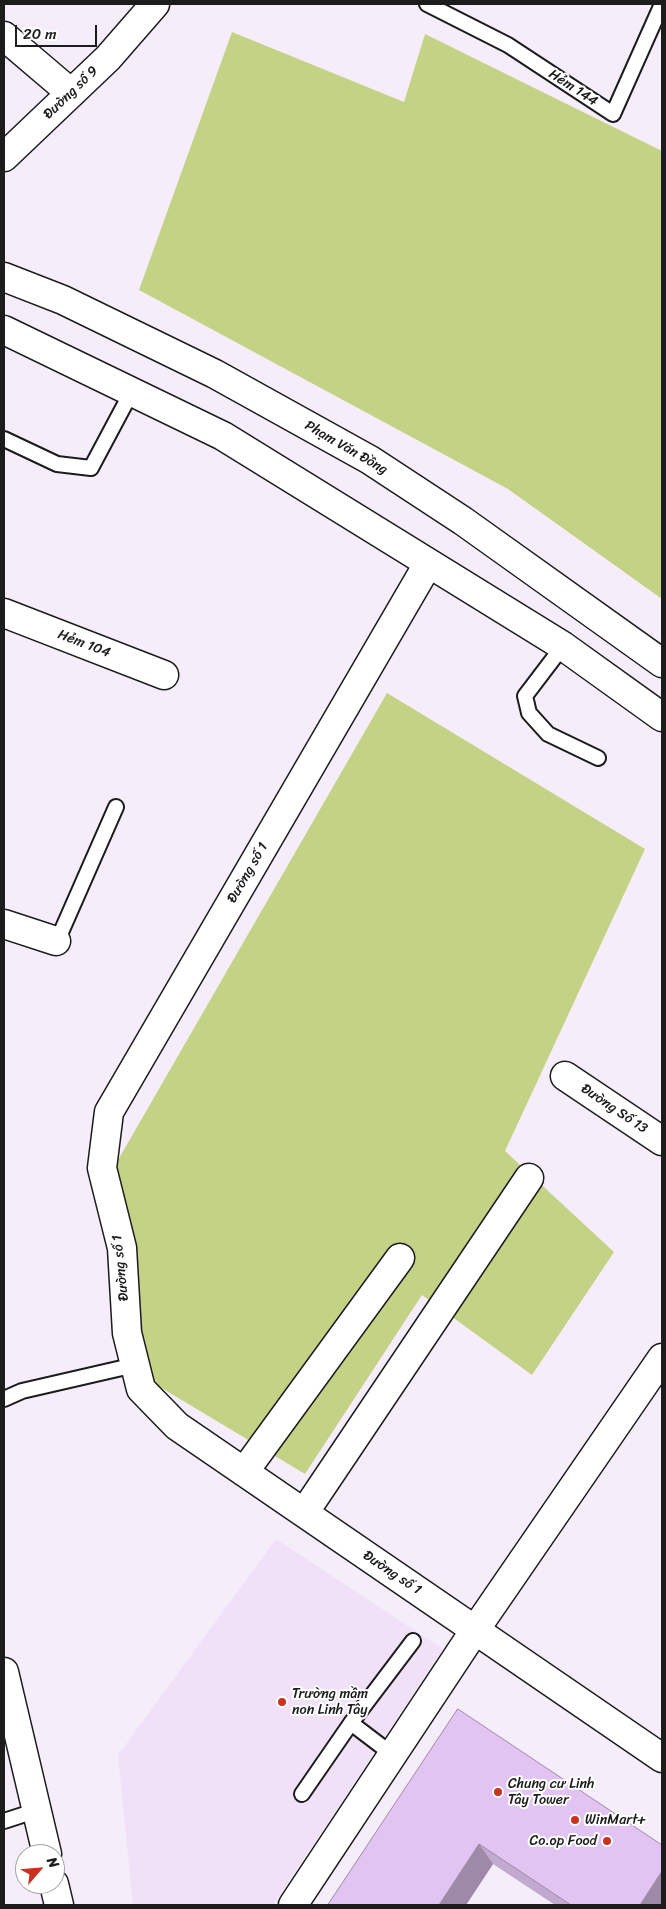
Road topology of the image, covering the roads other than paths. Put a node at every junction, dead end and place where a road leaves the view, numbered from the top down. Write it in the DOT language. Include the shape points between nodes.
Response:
graph roads {
  1 [pos="155,4"];
  2 [pos="427,4"];
  3 [pos="662,4"];
  4 [pos="4,36"];
  5 [pos="71,93"];
  6 [pos="4,157"];
  7 [pos="4,277"];
  8 [pos="4,330"];
  9 [pos="132,390"];
  10 [pos="4,440"];
  11 [pos="428,564"];
  12 [pos="4,613"];
  13 [pos="563,646"];
  14 [pos="662,663"];
  15 [pos="164,675"];
  16 [pos="662,717"];
  17 [pos="598,758"];
  18 [pos="116,807"];
  19 [pos="4,924"];
  20 [pos="56,941"];
  21 [pos="566,1076"];
  22 [pos="662,1142"];
  23 [pos="529,1178"];
  24 [pos="400,1258"];
  25 [pos="662,1358"];
  26 [pos="135,1365"];
  27 [pos="4,1399"];
  28 [pos="244,1472"];
  29 [pos="304,1513"];
  30 [pos="475,1630"];
  31 [pos="413,1640"];
  32 [pos="4,1672"];
  33 [pos="8,1712"];
  34 [pos="351,1723"];
  35 [pos="393,1756"];
  36 [pos="662,1758"];
  37 [pos="302,1794"];
  38 [pos="38,1810"];
  39 [pos="4,1821"];
  40 [pos="45,1844"];
  41 [pos="293,1905"];
  1 -- 5 [label="main road, Đường số 9" via="108,58"];
  2 -- 3 [label="lane, Hẻm 144" via="508,45 613,114"];
  4 -- 5 [label="main road"];
  5 -- 6 [label="main road, Đường số 9"];
  7 -- 14 [label="main road, Phạm Văn Đồng" via="63,300 215,374 370,460 463,521"];
  8 -- 9 [label="main road"];
  9 -- 10 [label="lane" via="91,468 57,464"];
  9 -- 11 [label="main road" via="222,436"];
  11 -- 13 [label="main road"];
  11 -- 26 [label="main road, Đường số 1" via="109,1112 102,1168 122,1248 127,1333"];
  12 -- 15 [label="main road, Hẻm 104"];
  13 -- 16 [label="main road"];
  13 -- 17 [label="lane" via="525,696 529,713 548,734"];
  18 -- 20 [label="lane"];
  19 -- 20 [label="main road"];
  21 -- 22 [label="main road, Đường Số 13"];
  23 -- 29 [label="main road"];
  24 -- 28 [label="main road"];
  25 -- 30 [label="main road"];
  26 -- 27 [label="lane" via="22,1391"];
  26 -- 28 [label="main road, Đường số 1" via="141,1389 177,1426"];
  28 -- 29 [label="main road, Đường số 1"];
  29 -- 30 [label="main road, Đường số 1"];
  30 -- 35 [label="main road"];
  30 -- 36 [label="main road, Đường số 1"];
  31 -- 34 [label="lane"];
  32 -- 33 [label="main road"];
  33 -- 38 [label="main road"];
  34 -- 35 [label="lane"];
  34 -- 37 [label="lane"];
  35 -- 41 [label="main road"];
  38 -- 39 [label="lane"];
  38 -- 40 [label="main road"];
}
